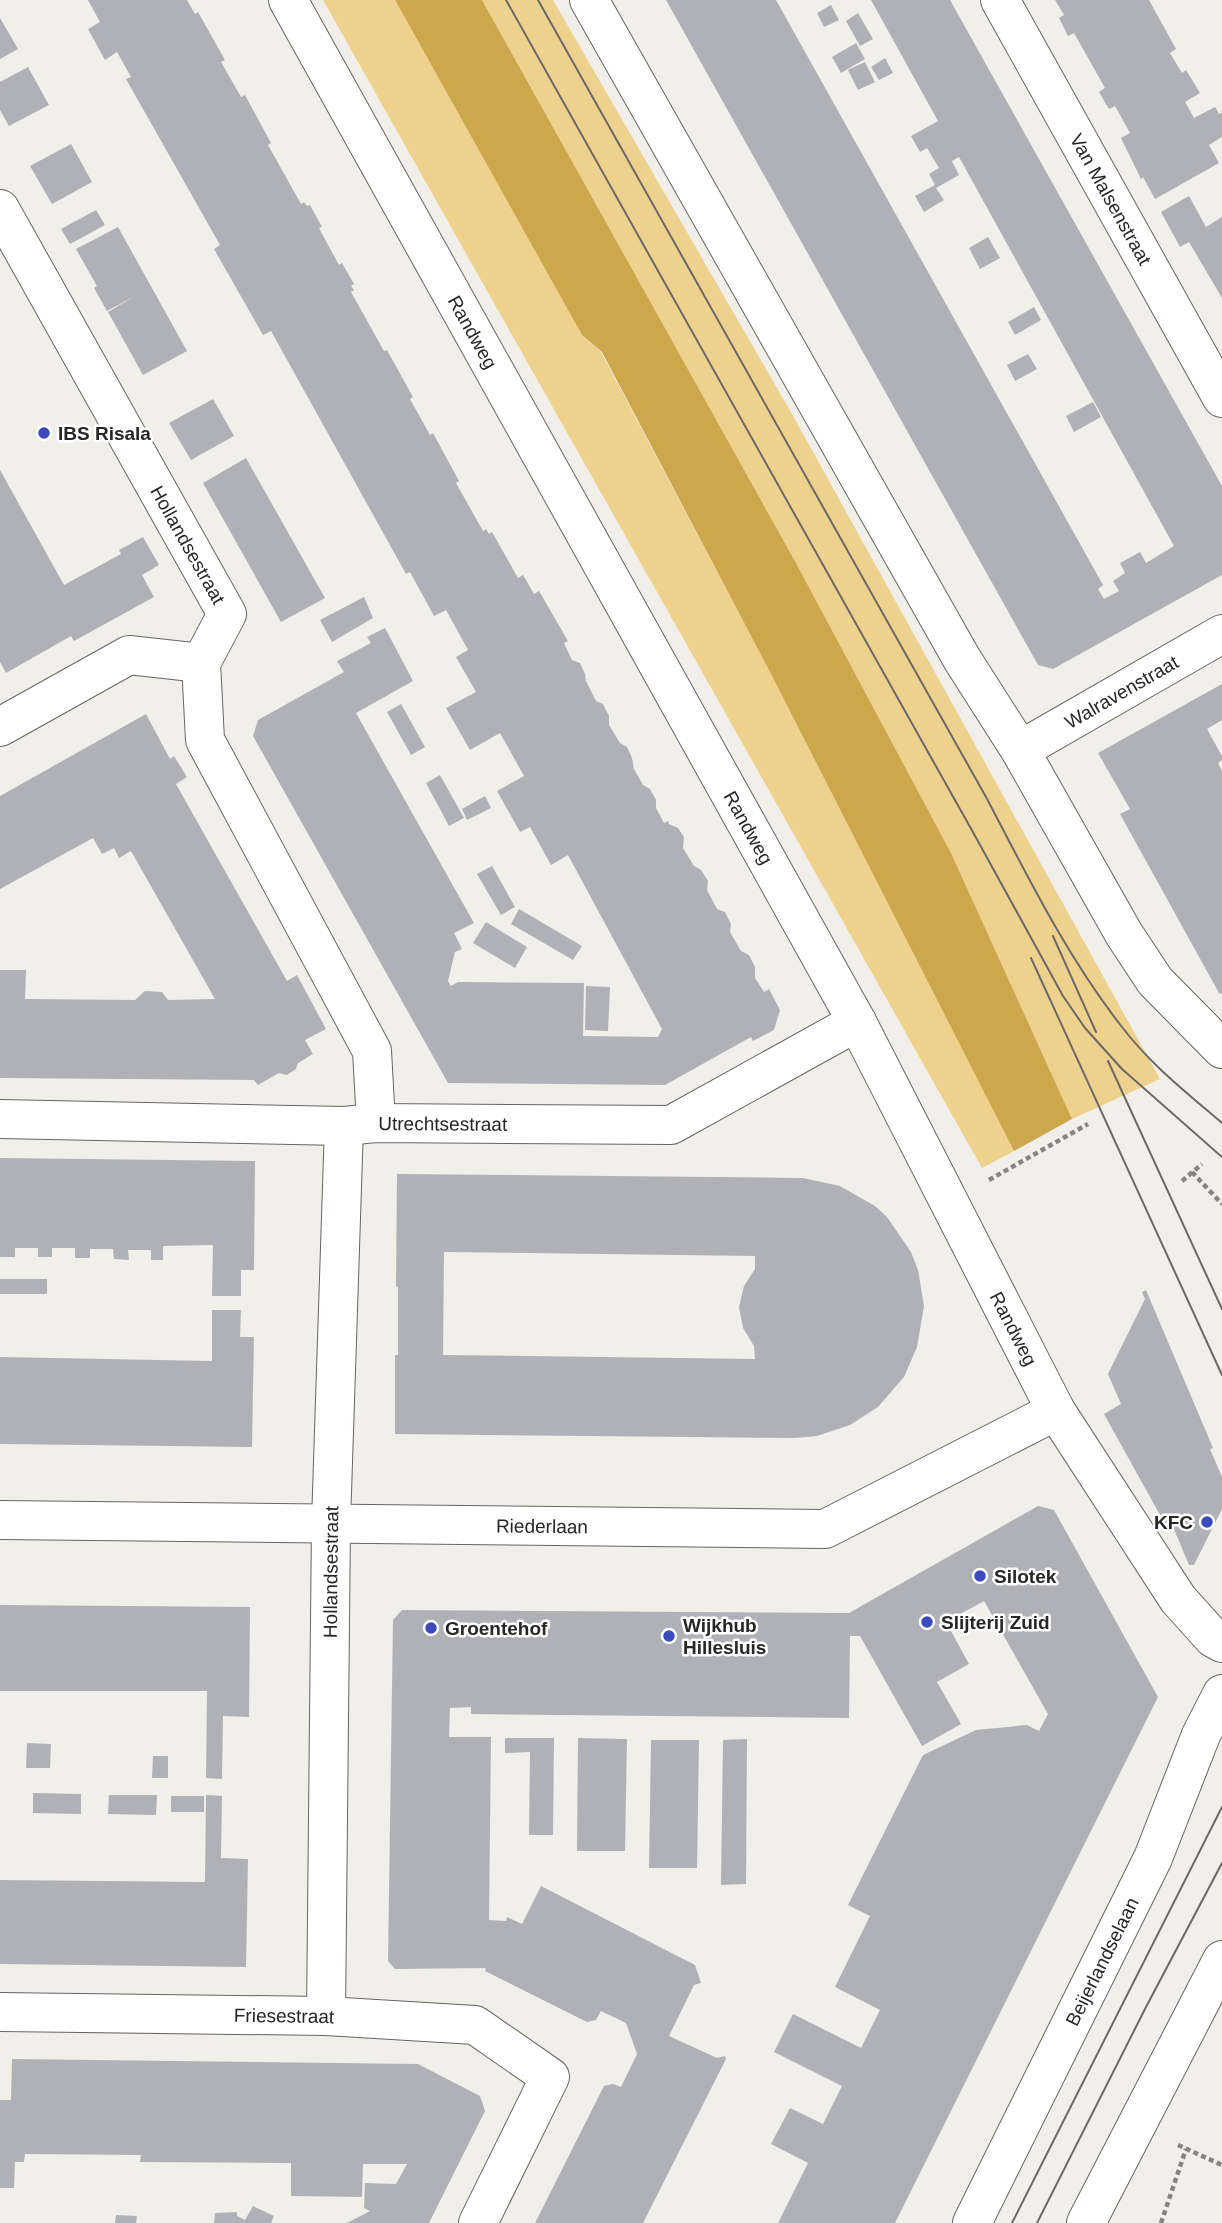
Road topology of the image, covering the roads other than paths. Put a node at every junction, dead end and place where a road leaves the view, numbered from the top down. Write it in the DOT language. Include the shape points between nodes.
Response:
graph roads {
  1 [pos="288,0"];
  2 [pos="589,0"];
  3 [pos="1000,0"];
  4 [pos="0,209"];
  5 [pos="1222,398"];
  6 [pos="1222,634"];
  7 [pos="201,663"];
  8 [pos="0,727"];
  9 [pos="1020,750"];
  10 [pos="857,1022"];
  11 [pos="1222,1049"];
  12 [pos="0,1119"];
  13 [pos="360,1124"];
  14 [pos="1056,1411"];
  15 [pos="0,1520"];
  16 [pos="331,1523"];
  17 [pos="1222,1643"];
  18 [pos="1222,1695"];
  19 [pos="1222,1960"];
  20 [pos="0,2012"];
  21 [pos="326,2016"];
  22 [pos="478,2223"];
  23 [pos="972,2223"];
  24 [pos="1086,2223"];
  1 -- 10 [label="street, Randweg"];
  2 -- 9 [label="street" via="962,659"];
  3 -- 5 [label="street, Van Malsenstraat"];
  4 -- 7 [label="street, Hollandsestraat" via="227,614"];
  6 -- 9 [label="street, Walravenstraat"];
  7 -- 8 [label="street" via="129,655"];
  7 -- 13 [label="street, Hollandsestraat" via="205,740 372,1051"];
  9 -- 11 [label="street" via="1155,981"];
  10 -- 13 [label="street, Utrechtsestraat" via="671,1125"];
  10 -- 14 [label="street, Randweg"];
  12 -- 13 [label="street, Utrechtsestraat"];
  13 -- 16 [label="street, Hollandsestraat"];
  14 -- 16 [label="street, Riederlaan" via="825,1529"];
  14 -- 17 [label="street, Randweg" via="1178,1600"];
  15 -- 16 [label="street, Riederlaan"];
  16 -- 21 [label="street, Hollandsestraat"];
  18 -- 23 [label="street, Beijerlandselaan" via="1153,1858"];
  19 -- 24 [label="street"];
  20 -- 21 [label="street, Friesestraat"];
  21 -- 22 [label="street, Friesestraat" via="475,2025 550,2077"];
}
